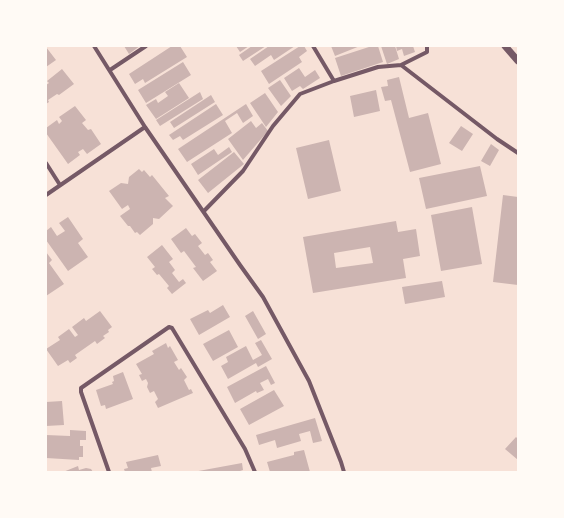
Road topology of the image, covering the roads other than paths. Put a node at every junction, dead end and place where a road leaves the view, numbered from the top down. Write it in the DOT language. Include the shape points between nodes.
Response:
graph roads {
  1 [pos="94,46"];
  2 [pos="146,46"];
  3 [pos="313,46"];
  4 [pos="427,46"];
  5 [pos="505,46"];
  6 [pos="518,61"];
  7 [pos="401,65"];
  8 [pos="110,70"];
  9 [pos="334,81"];
  10 [pos="145,127"];
  11 [pos="518,153"];
  12 [pos="46,163"];
  13 [pos="60,185"];
  14 [pos="46,195"];
  15 [pos="204,211"];
  16 [pos="109,472"];
  17 [pos="254,472"];
  18 [pos="344,472"];
  1 -- 8 [label="street"];
  2 -- 8 [label="street"];
  3 -- 9 [label="street"];
  4 -- 7 [label="street" via="427,52"];
  5 -- 6 [label="street"];
  7 -- 9 [label="street" via="378,68"];
  7 -- 11 [label="street"];
  8 -- 10 [label="street"];
  9 -- 15 [label="street" via="300,94 273,126 243,171"];
  10 -- 13 [label="street"];
  10 -- 15 [label="street"];
  12 -- 13 [label="street"];
  13 -- 14 [label="street"];
  15 -- 18 [label="street" via="263,297 309,381"];
  16 -- 17 [label="street" via="80,392 81,388 166,328 172,328 245,449"];
}
